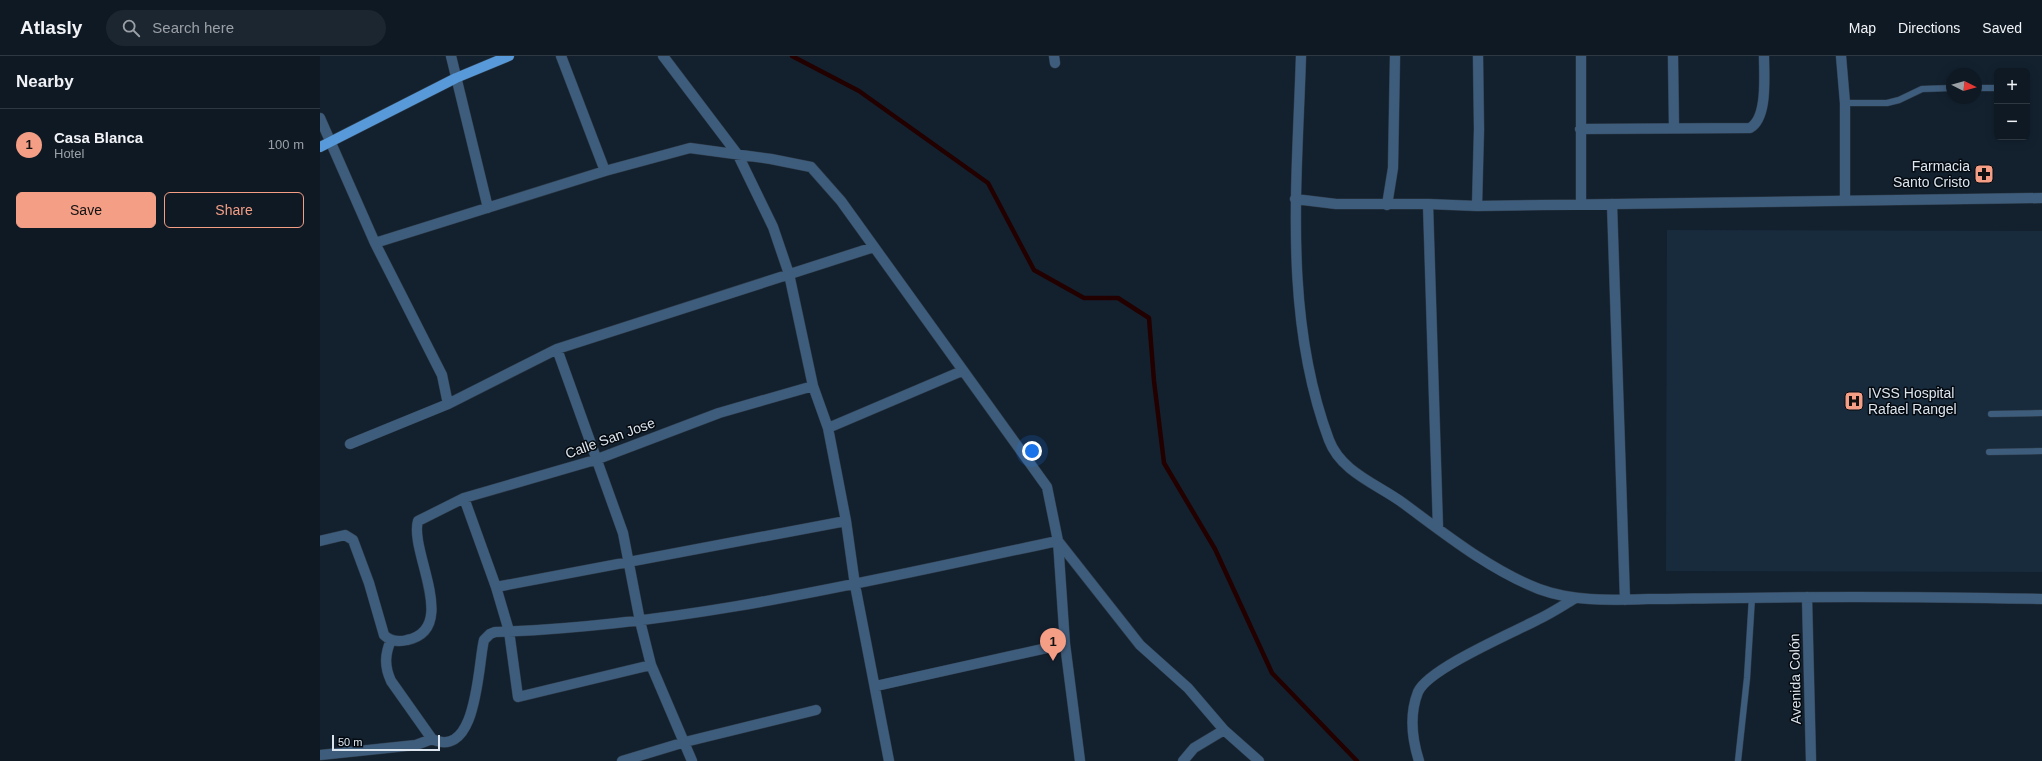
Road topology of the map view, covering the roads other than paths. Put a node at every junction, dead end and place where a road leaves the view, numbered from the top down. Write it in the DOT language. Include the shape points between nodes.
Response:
graph roads {
  1 [pos="451,56"];
  2 [pos="509,56"];
  3 [pos="561,56"];
  4 [pos="663,56"];
  5 [pos="1301,56"];
  6 [pos="1394,56"];
  7 [pos="1478,56"];
  8 [pos="1581,56"];
  9 [pos="1673,56"];
  10 [pos="1764,56"];
  11 [pos="1841,56"];
  12 [pos="456,78"];
  13 [pos="1946,88"];
  14 [pos="1982,88"];
  15 [pos="1994,88"];
  16 [pos="1845,103"];
  17 [pos="320,118"];
  18 [pos="1580,128"];
  19 [pos="1674,128"];
  20 [pos="330,141"];
  21 [pos="320,147"];
  22 [pos="738,156"];
  23 [pos="605,171"];
  24 [pos="2042,198"];
  25 [pos="1295,199"];
  26 [pos="1845,200"];
  27 [pos="1428,204"];
  28 [pos="1581,204"];
  29 [pos="1612,204"];
  30 [pos="1387,205"];
  31 [pos="1477,206"];
  32 [pos="488,208"];
  33 [pos="374,244"];
  34 [pos="874,247"];
  35 [pos="789,274"];
  36 [pos="556,349"];
  37 [pos="962,371"];
  38 [pos="813,386"];
  39 [pos="448,404"];
  40 [pos="2042,413"];
  41 [pos="1991,414"];
  42 [pos="828,428"];
  43 [pos="350,444"];
  44 [pos="1989,452"];
  45 [pos="2042,452"];
  46 [pos="595,460"];
  47 [pos="464,498"];
  48 [pos="846,521"];
  49 [pos="1438,528"];
  50 [pos="320,541"];
  51 [pos="1058,541"];
  52 [pos="628,562"];
  53 [pos="855,585"];
  54 [pos="496,587"];
  55 [pos="1807,597"];
  56 [pos="1752,598"];
  57 [pos="1574,599"];
  58 [pos="2042,599"];
  59 [pos="1626,600"];
  60 [pos="640,621"];
  61 [pos="509,631"];
  62 [pos="391,640"];
  63 [pos="1065,644"];
  64 [pos="651,665"];
  65 [pos="876,686"];
  66 [pos="816,710"];
  67 [pos="1224,730"];
  68 [pos="432,739"];
  69 [pos="685,742"];
  70 [pos="320,755"];
  71 [pos="622,761"];
  72 [pos="692,761"];
  73 [pos="889,761"];
  74 [pos="1080,761"];
  75 [pos="1184,761"];
  76 [pos="1259,761"];
  77 [pos="1419,761"];
  78 [pos="1738,761"];
  79 [pos="1811,761"];
  1 -- 12 [label="street"];
  2 -- 12 [label="main road"];
  3 -- 23 [label="street"];
  4 -- 22 [label="street"];
  5 -- 25 [label="street"];
  6 -- 30 [label="street" via="1393,168"];
  7 -- 31 [label="street"];
  8 -- 18 [label="street"];
  9 -- 19 [label="street"];
  10 -- 19 [label="street" via="1764,90 1757,125 1750,128"];
  11 -- 16 [label="street"];
  12 -- 20 [label="main road"];
  12 -- 32 [label="street"];
  13 -- 16 [label="lane" via="1922,88 1887,103"];
  14 -- 15 [label="lane"];
  16 -- 26 [label="street"];
  17 -- 20 [label="street"];
  18 -- 19 [label="street"];
  18 -- 28 [label="street"];
  20 -- 21 [label="main road"];
  20 -- 33 [label="street"];
  22 -- 23 [label="street" via="690,148"];
  22 -- 34 [label="street" via="811,167 830,187"];
  22 -- 35 [label="street" via="772,227"];
  23 -- 32 [label="street"];
  24 -- 26 [label="street"];
  25 -- 30 [label="street" via="1336,204"];
  25 -- 49 [label="street" via="1299,314 1311,378 1330,444 1351,471 1384,489"];
  26 -- 29 [label="street"];
  27 -- 30 [label="street"];
  27 -- 31 [label="street"];
  27 -- 49 [label="street"];
  28 -- 29 [label="street"];
  28 -- 31 [label="street"];
  29 -- 59 [label="street"];
  32 -- 33 [label="street"];
  33 -- 39 [label="street" via="442,375"];
  34 -- 35 [label="street"];
  34 -- 37 [label="street"];
  35 -- 36 [label="street"];
  35 -- 38 [label="street"];
  36 -- 39 [label="street"];
  36 -- 46 [label="street"];
  37 -- 42 [label="street"];
  37 -- 51 [label="street" via="1047,487"];
  38 -- 42 [label="street"];
  38 -- 46 [label="street, Calle San Jose" via="719,413"];
  39 -- 43 [label="street"];
  40 -- 41 [label="lane"];
  42 -- 48 [label="street"];
  44 -- 45 [label="lane"];
  46 -- 47 [label="street, Calle San Jose"];
  46 -- 52 [label="street" via="623,533"];
  47 -- 54 [label="street"];
  47 -- 62 [label="street, Calle San Jose" via="418,521 416,532 432,601 431,615 426,627 416,637 402,641"];
  48 -- 52 [label="street"];
  48 -- 53 [label="street"];
  49 -- 57 [label="street" via="1492,565 1539,589"];
  50 -- 62 [label="street" via="345,535 353,540 369,583 382,632"];
  51 -- 53 [label="street"];
  51 -- 63 [label="street"];
  51 -- 67 [label="street" via="1140,645 1188,688"];
  52 -- 54 [label="street"];
  52 -- 60 [label="street"];
  53 -- 60 [label="street"];
  53 -- 65 [label="street"];
  54 -- 61 [label="street"];
  55 -- 56 [label="street"];
  55 -- 58 [label="street" via="1889,595"];
  55 -- 79 [label="street, Avenida Colón"];
  56 -- 59 [label="street"];
  56 -- 78 [label="lane"];
  57 -- 59 [label="street"];
  57 -- 77 [label="street" via="1438,672 1418,691 1412,712 1413,742"];
  60 -- 61 [label="street"];
  60 -- 64 [label="street"];
  61 -- 64 [label="street" via="518,697"];
  61 -- 68 [label="street" via="495,632 484,640 473,712 464,731 450,743 440,743"];
  62 -- 68 [label="street" via="386,656 391,681"];
  63 -- 65 [label="street"];
  63 -- 74 [label="street"];
  64 -- 69 [label="street"];
  65 -- 73 [label="street"];
  66 -- 69 [label="street"];
  67 -- 75 [label="street" via="1194,748"];
  67 -- 76 [label="street"];
  68 -- 70 [label="street" via="416,745"];
  69 -- 71 [label="street"];
  69 -- 72 [label="street"];
}
